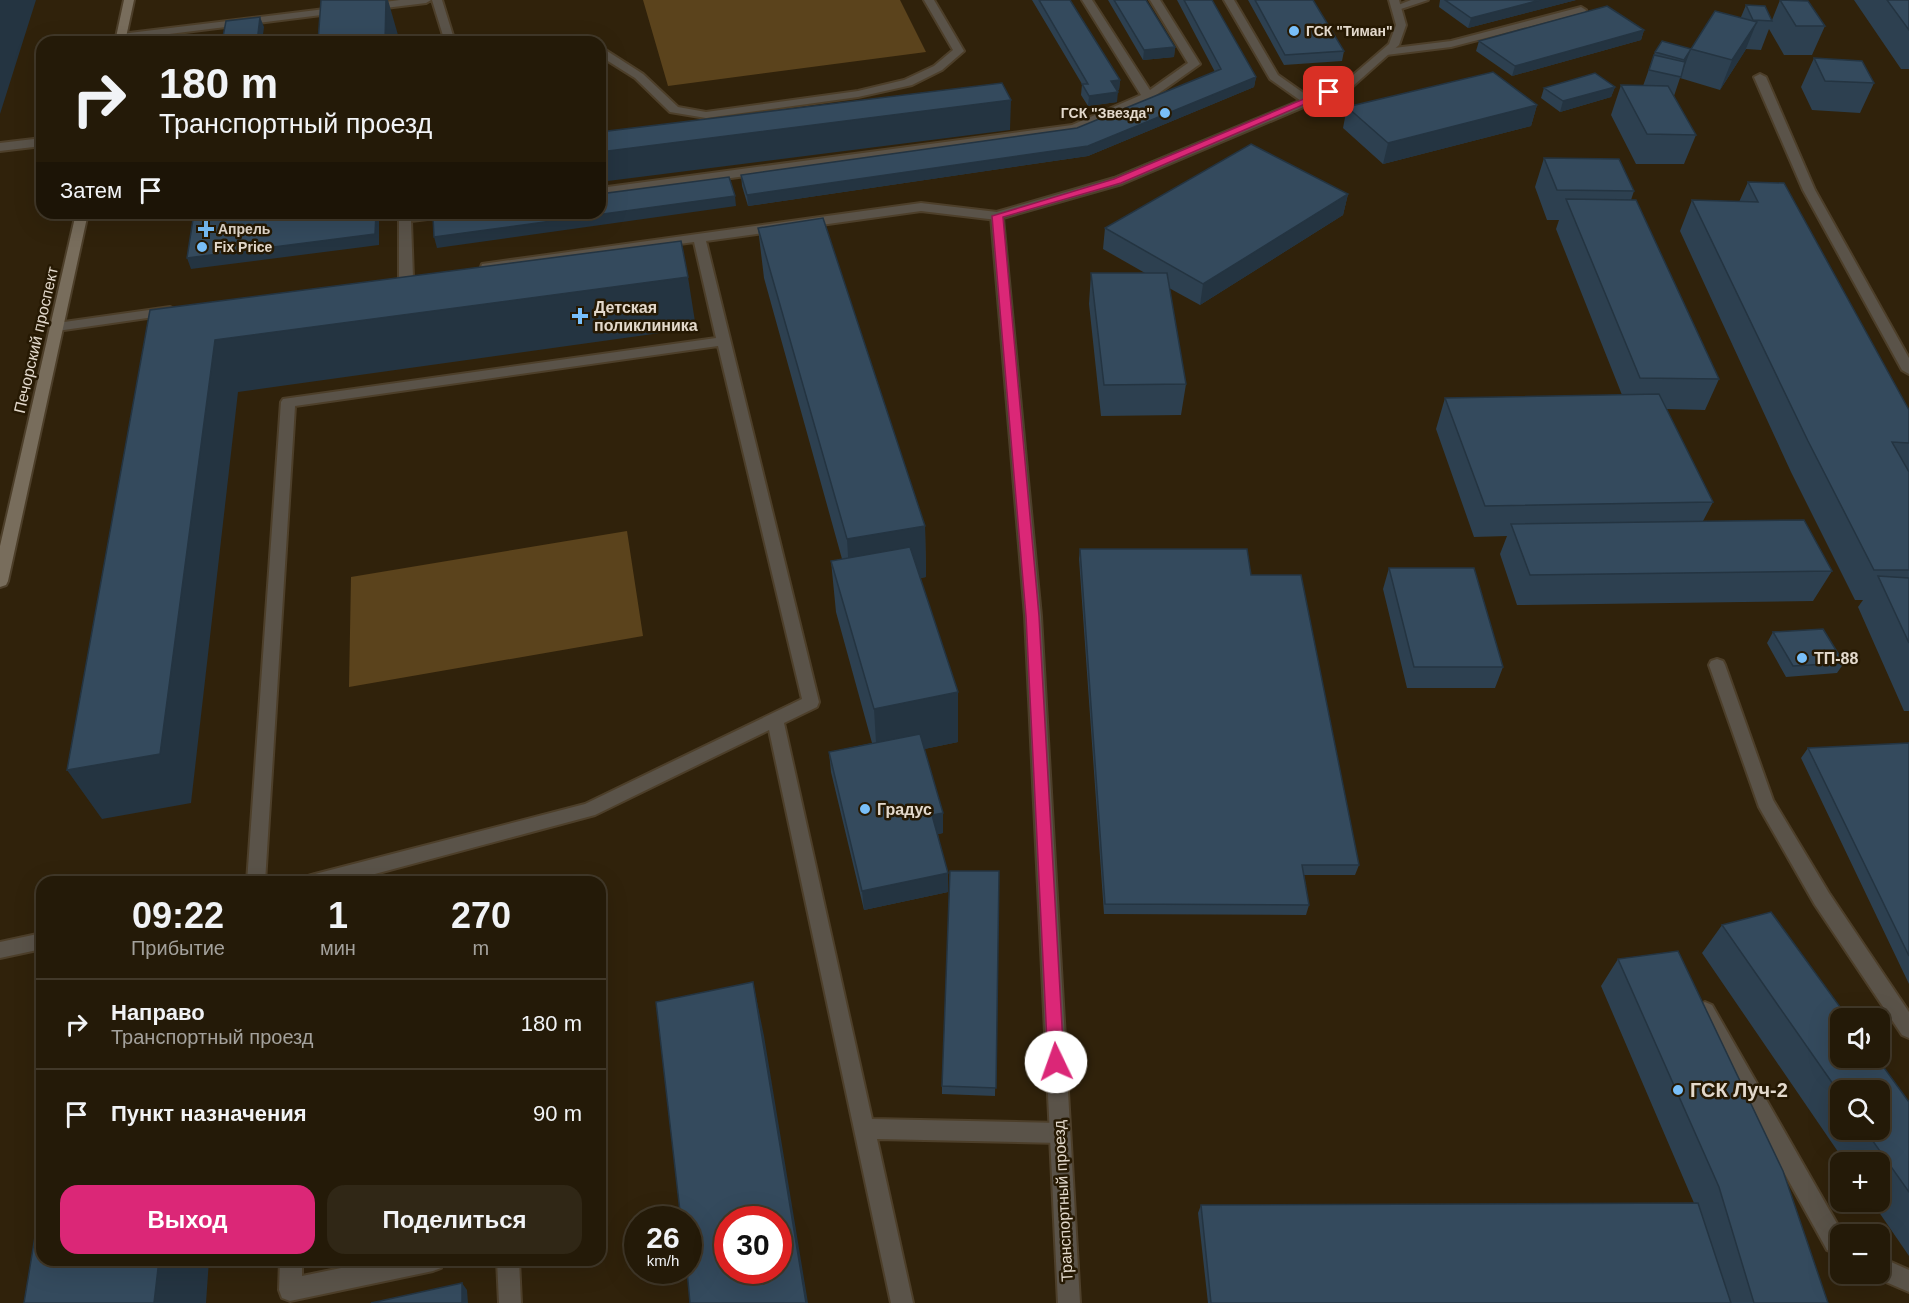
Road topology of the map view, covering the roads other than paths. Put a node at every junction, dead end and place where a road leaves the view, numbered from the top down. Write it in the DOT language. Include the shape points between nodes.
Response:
graph roads {
  1 [pos="129,0"];
  2 [pos="421,0"];
  3 [pos="426,0"];
  4 [pos="436,0"];
  5 [pos="929,0"];
  6 [pos="1087,0"];
  7 [pos="1155,0"];
  8 [pos="1229,0"];
  9 [pos="1423,0"];
  10 [pos="1396,4"];
  11 [pos="1581,10"];
  12 [pos="122,36"];
  13 [pos="144,36"];
  14 [pos="448,36"];
  15 [pos="1386,52"];
  16 [pos="606,55"];
  17 [pos="1760,77"];
  18 [pos="1148,96"];
  19 [pos="1308,101"];
  20 [pos="36,143"];
  21 [pos="0,147"];
  22 [pos="606,191"];
  23 [pos="997,216"];
  24 [pos="81,219"];
  25 [pos="405,219"];
  26 [pos="699,238"];
  27 [pos="476,268"];
  28 [pos="406,278"];
  29 [pos="189,308"];
  30 [pos="57,327"];
  31 [pos="724,341"];
  32 [pos="1909,370"];
  33 [pos="0,581"];
  34 [pos="1717,665"];
  35 [pos="775,720"];
  36 [pos="256,876"];
  37 [pos="338,876"];
  38 [pos="36,942"];
  39 [pos="0,950"];
  40 [pos="1705,1011"];
  41 [pos="1909,1029"];
  42 [pos="864,1129"];
  43 [pos="1060,1133"];
  44 [pos="1830,1233"];
  45 [pos="291,1266"];
  46 [pos="404,1266"];
  47 [pos="508,1266"];
  48 [pos="1890,1272"];
  49 [pos="1909,1281"];
  50 [pos="510,1303"];
  51 [pos="902,1303"];
  52 [pos="1069,1303"];
  1 -- 12 [label="main road"];
  2 -- 3 [label="street"];
  2 -- 13 [label="street"];
  4 -- 14 [label="street"];
  5 -- 16 [label="street" via="959,51 938,68 908,82 858,93 706,115 683,114 668,106 645,80"];
  6 -- 18 [label="street"];
  7 -- 18 [label="street" via="1194,64"];
  8 -- 19 [label="street" via="1274,77"];
  9 -- 10 [label="street"];
  10 -- 15 [label="street" via="1401,25 1394,45"];
  11 -- 15 [label="street" via="1451,44"];
  15 -- 19 [label="street" via="1349,84"];
  17 -- 32 [label="street" via="1809,190"];
  18 -- 22 [label="street" via="1075,128"];
  19 -- 23 [label="street" via="1118,181"];
  20 -- 21 [label="street"];
  23 -- 26 [label="street" via="921,207"];
  23 -- 43 [label="street, Транспортный проезд" via="1033,616"];
  24 -- 30 [label="main road, Печорский проспект"];
  25 -- 28 [label="street"];
  26 -- 27 [label="street"];
  26 -- 31 [label="street"];
  29 -- 30 [label="street"];
  30 -- 33 [label="main road, Печорский проспект"];
  31 -- 35 [label="street" via="811,702"];
  31 -- 36 [label="street" via="288,402"];
  34 -- 41 [label="street" via="1765,802 1822,899"];
  35 -- 37 [label="street" via="589,810"];
  35 -- 42 [label="street"];
  38 -- 39 [label="street"];
  40 -- 44 [label="street"];
  42 -- 43 [label="street"];
  42 -- 51 [label="street"];
  43 -- 52 [label="street, Транспортный проезд"];
  45 -- 46 [label="street" via="290,1290"];
  47 -- 50 [label="street"];
  48 -- 49 [label="street"];
}
